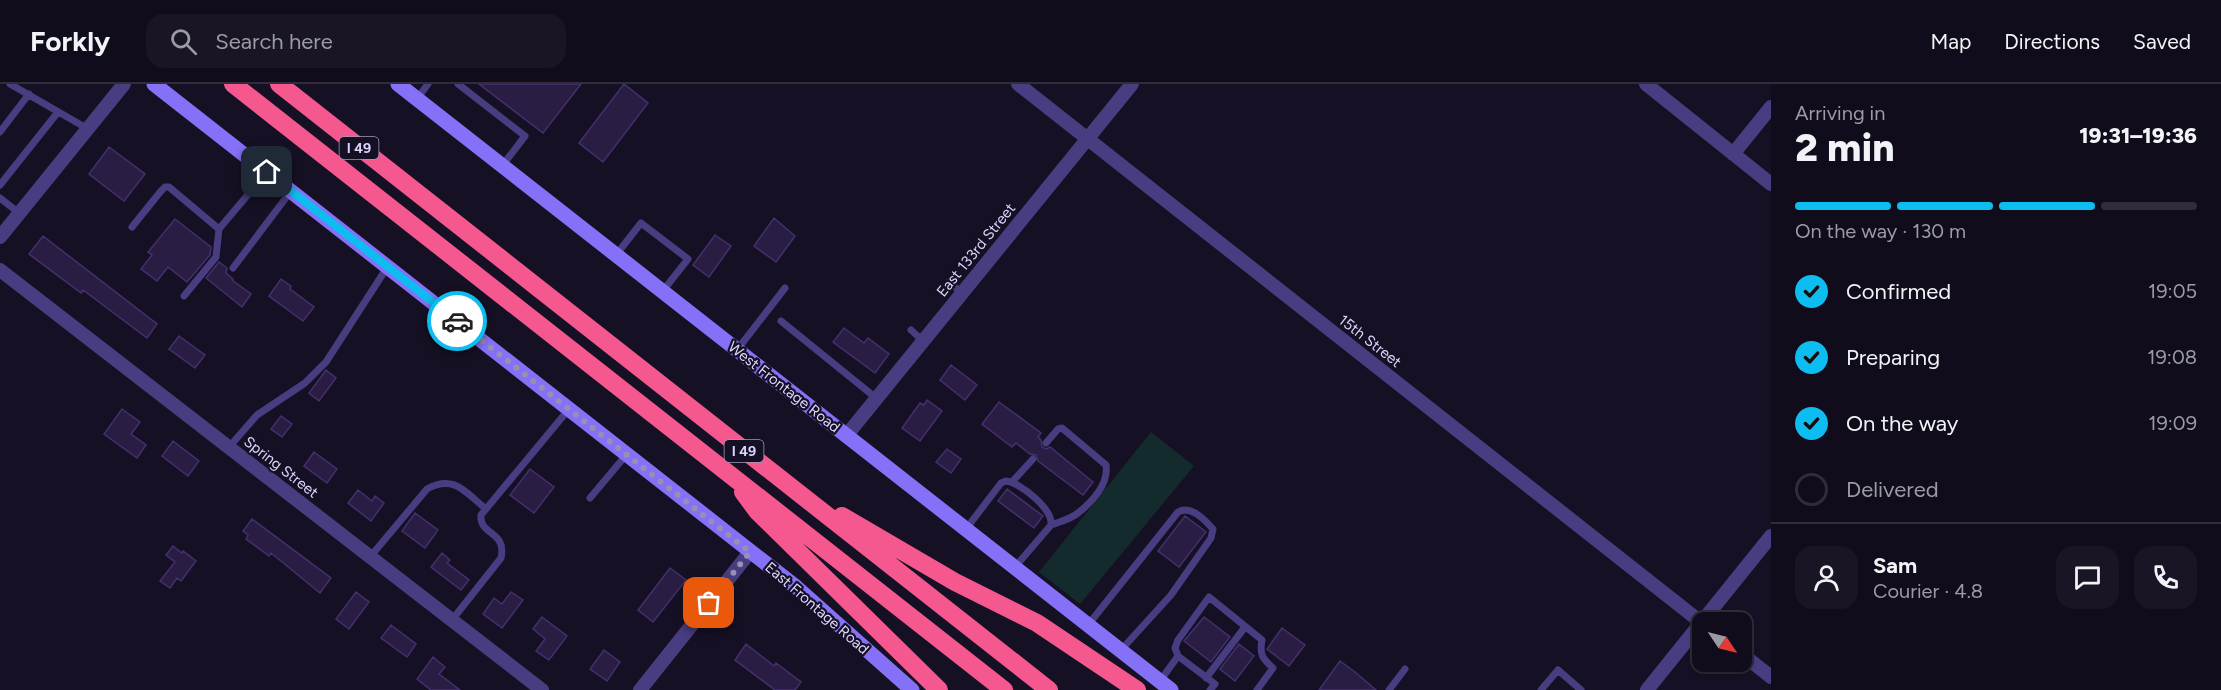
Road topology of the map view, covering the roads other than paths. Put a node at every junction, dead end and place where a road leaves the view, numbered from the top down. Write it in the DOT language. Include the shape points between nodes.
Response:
graph roads {
  1 [pos="10,84"];
  2 [pos="124,84"];
  3 [pos="154,84"];
  4 [pos="233,84"];
  5 [pos="279,84"];
  6 [pos="398,84"];
  7 [pos="428,84"];
  8 [pos="458,84"];
  9 [pos="1018,84"];
  10 [pos="1132,84"];
  11 [pos="1646,84"];
  12 [pos="29,94"];
  13 [pos="417,99"];
  14 [pos="1771,107"];
  15 [pos="58,112"];
  16 [pos="88,129"];
  17 [pos="0,132"];
  18 [pos="1088,139"];
  19 [pos="1733,154"];
  20 [pos="502,166"];
  21 [pos="267,172"];
  22 [pos="3,175"];
  23 [pos="1771,184"];
  24 [pos="0,185"];
  25 [pos="291,191"];
  26 [pos="0,198"];
  27 [pos="19,213"];
  28 [pos="132,227"];
  29 [pos="219,229"];
  30 [pos="0,237"];
  31 [pos="615,255"];
  32 [pos="387,266"];
  33 [pos="233,268"];
  34 [pos="0,270"];
  35 [pos="949,282"];
  36 [pos="785,288"];
  37 [pos="662,292"];
  38 [pos="962,293"];
  39 [pos="184,296"];
  40 [pos="781,321"];
  41 [pos="911,330"];
  42 [pos="923,341"];
  43 [pos="737,350"];
  44 [pos="876,398"];
  45 [pos="569,409"];
  46 [pos="846,436"];
  47 [pos="1046,443"];
  48 [pos="229,447"];
  49 [pos="627,454"];
  50 [pos="1033,459"];
  51 [pos="730,474"];
  52 [pos="779,478"];
  53 [pos="1012,482"];
  54 [pos="590,498"];
  55 [pos="486,509"];
  56 [pos="1051,525"];
  57 [pos="966,529"];
  58 [pos="1771,536"];
  59 [pos="750,552"];
  60 [pos="370,556"];
  61 [pos="1015,567"];
  62 [pos="1710,612"];
  63 [pos="1692,614"];
  64 [pos="452,620"];
  65 [pos="1088,625"];
  66 [pos="1245,627"];
  67 [pos="1692,634"];
  68 [pos="1121,650"];
  69 [pos="1178,656"];
  70 [pos="1752,662"];
  71 [pos="1405,669"];
  72 [pos="1771,677"];
  73 [pos="1206,678"];
  74 [pos="1166,686"];
  75 [pos="542,690"];
  76 [pos="640,690"];
  77 [pos="912,690"];
  78 [pos="939,690"];
  79 [pos="1004,690"];
  80 [pos="1049,690"];
  81 [pos="1137,690"];
  82 [pos="1210,690"];
  83 [pos="1257,690"];
  84 [pos="1389,690"];
  85 [pos="1541,690"];
  86 [pos="1581,690"];
  87 [pos="1647,690"];
  1 -- 12 [label="lane"];
  2 -- 16 [label="street"];
  3 -- 21 [label="street, East Frontage Road"];
  4 -- 51 [label="highway, I 49"];
  5 -- 52 [label="highway, I 49"];
  6 -- 13 [label="street, West Frontage Road"];
  7 -- 13 [label="lane"];
  8 -- 20 [label="lane" via="525,136"];
  9 -- 18 [label="street, 15th Street"];
  10 -- 18 [label="street, East 133rd Street"];
  11 -- 19 [label="street"];
  12 -- 15 [label="lane"];
  12 -- 17 [label="lane"];
  13 -- 20 [label="street, West Frontage Road"];
  14 -- 19 [label="street"];
  15 -- 16 [label="lane"];
  15 -- 22 [label="lane"];
  16 -- 27 [label="street"];
  18 -- 38 [label="street, East 133rd Street"];
  18 -- 63 [label="street, 15th Street"];
  19 -- 23 [label="street"];
  20 -- 31 [label="street, West Frontage Road"];
  21 -- 25 [label="street, East Frontage Road"];
  21 -- 29 [label="lane"];
  22 -- 24 [label="lane"];
  25 -- 32 [label="street, East Frontage Road"];
  25 -- 33 [label="lane"];
  26 -- 27 [label="lane"];
  27 -- 30 [label="street"];
  28 -- 29 [label="lane" via="161,191 170,187"];
  29 -- 39 [label="lane" via="216,257"];
  31 -- 37 [label="street, West Frontage Road"];
  31 -- 37 [label="lane" via="641,224 688,259"];
  32 -- 45 [label="street, East Frontage Road"];
  32 -- 48 [label="lane" via="326,362 257,416"];
  34 -- 48 [label="street, Spring Street"];
  35 -- 38 [label="lane"];
  36 -- 43 [label="lane"];
  37 -- 43 [label="street, West Frontage Road"];
  38 -- 42 [label="street, East 133rd Street"];
  40 -- 44 [label="lane"];
  41 -- 42 [label="lane"];
  42 -- 44 [label="street, East 133rd Street"];
  43 -- 46 [label="street, West Frontage Road"];
  44 -- 46 [label="street, East 133rd Street"];
  45 -- 49 [label="street, East Frontage Road"];
  45 -- 55 [label="lane"];
  46 -- 57 [label="street, West Frontage Road"];
  47 -- 56 [label="lane" via="1062,428 1106,465 1107,474 1104,484 1077,514"];
  48 -- 60 [label="street, Spring Street"];
  49 -- 54 [label="lane"];
  49 -- 59 [label="street, East Frontage Road"];
  50 -- 53 [label="lane"];
  51 -- 78 [label="highway" via="757,512"];
  51 -- 79 [label="highway, I 49"];
  52 -- 80 [label="highway, I 49"];
  52 -- 81 [label="highway" via="955,582 1037,623"];
  53 -- 56 [label="lane" via="1048,510"];
  53 -- 57 [label="lane" via="1001,483"];
  55 -- 60 [label="lane" via="456,484 436,483"];
  55 -- 64 [label="lane" via="480,522 500,540 501,558"];
  56 -- 61 [label="lane"];
  57 -- 61 [label="street, West Frontage Road"];
  58 -- 62 [label="street"];
  59 -- 76 [label="street"];
  59 -- 77 [label="street, East Frontage Road" via="796,587"];
  60 -- 64 [label="street, Spring Street"];
  61 -- 65 [label="street, West Frontage Road"];
  64 -- 75 [label="street, Spring Street"];
  65 -- 68 [label="street, West Frontage Road"];
  65 -- 68 [label="lane" via="1178,512 1189,509 1208,523 1213,529 1211,538 1171,595"];
  66 -- 69 [label="lane" via="1209,597 1178,640"];
  66 -- 73 [label="lane"];
  66 -- 83 [label="lane" via="1262,640 1262,657 1273,668"];
  67 -- 87 [label="street"];
  68 -- 74 [label="street, West Frontage Road"];
  69 -- 73 [label="lane"];
  69 -- 74 [label="lane"];
  70 -- 72 [label="street"];
  71 -- 84 [label="lane"];
  73 -- 82 [label="lane" via="1215,684"];
  85 -- 86 [label="lane" via="1558,670"];
}
